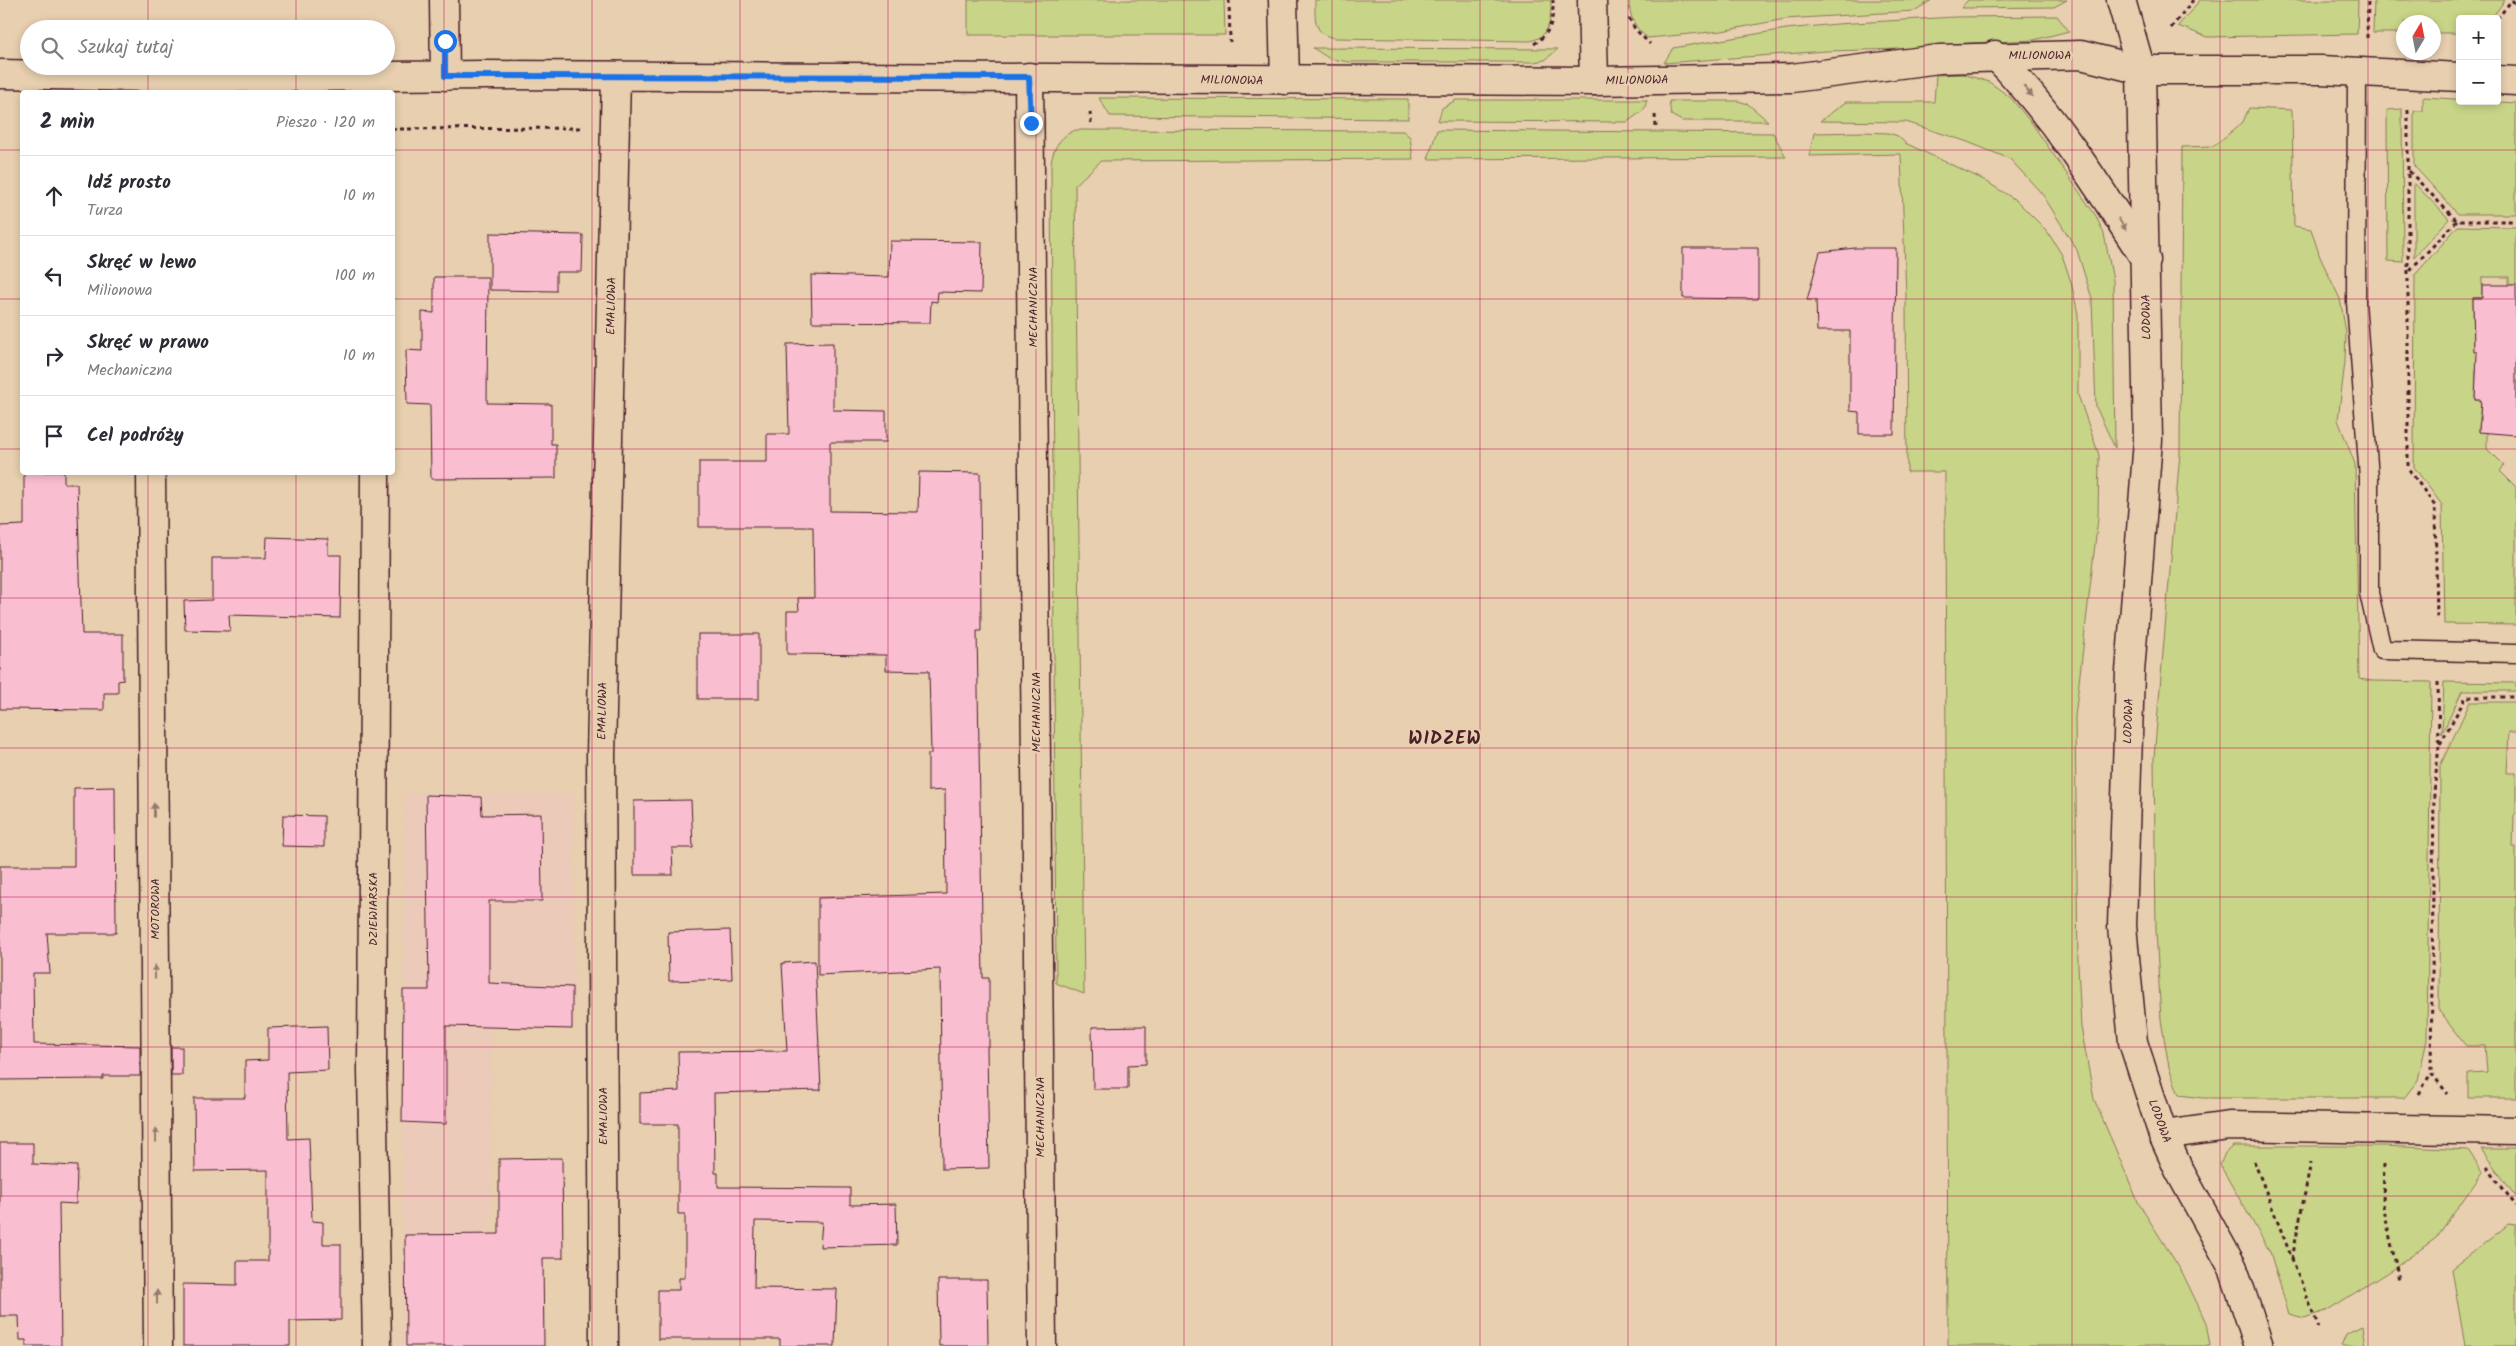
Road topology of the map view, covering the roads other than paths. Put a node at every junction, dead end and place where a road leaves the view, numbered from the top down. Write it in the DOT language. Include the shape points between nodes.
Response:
graph roads {
  1 [pos="444,0"];
  2 [pos="1283,0"];
  3 [pos="1592,0"];
  4 [pos="2122,0"];
  5 [pos="1995,55"];
  6 [pos="2141,70"];
  7 [pos="2357,71"];
  8 [pos="0,74"];
  9 [pos="445,76"];
  10 [pos="616,76"];
  11 [pos="1029,77"];
  12 [pos="2456,77"];
  13 [pos="1285,80"];
  14 [pos="2501,80"];
  15 [pos="1594,81"];
  16 [pos="2516,81"];
  17 [pos="148,84"];
  18 [pos="379,84"];
  19 [pos="2146,260"];
  20 [pos="151,475"];
  21 [pos="375,475"];
  22 [pos="2516,653"];
  23 [pos="2516,1131"];
  24 [pos="2164,1135"];
  25 [pos="158,1346"];
  26 [pos="377,1346"];
  27 [pos="604,1346"];
  28 [pos="1042,1346"];
  29 [pos="2259,1346"];
  1 -- 9 [label="street"];
  2 -- 13 [label="street"];
  3 -- 15 [label="street"];
  4 -- 6 [label="street, LODOWA"];
  5 -- 6 [label="street, MILIONOWA" via="2081,55"];
  5 -- 15 [label="street, MILIONOWA" via="1939,58 1792,78"];
  5 -- 19 [label="street, one-way" via="2028,89"];
  6 -- 7 [label="street, MILIONOWA"];
  6 -- 19 [label="street, LODOWA"];
  7 -- 12 [label="street, MILIONOWA"];
  7 -- 22 [label="lane" via="2356,302 2369,478 2369,593 2382,650"];
  8 -- 17 [label="street, MILIONOWA"];
  9 -- 10 [label="street, MILIONOWA"];
  9 -- 18 [label="street, MILIONOWA"];
  10 -- 11 [label="street, MILIONOWA"];
  10 -- 27 [label="street, EMALIOWA" via="601,756"];
  11 -- 13 [label="street, MILIONOWA"];
  11 -- 28 [label="street, MECHANICZNA"];
  13 -- 15 [label="street, MILIONOWA"];
  14 -- 16 [label="street"];
  17 -- 18 [label="street, MILIONOWA"];
  19 -- 24 [label="street, LODOWA" via="2148,440 2130,672 2122,926 2133,1042"];
  25 -- 20 [label="street, MOTOROWA, one-way"];
  21 -- 26 [label="street, DZIEWIARSKA" via="372,1070"];
  23 -- 24 [label="street" via="2240,1126"];
  24 -- 29 [label="street, LODOWA" via="2179,1170 2233,1268"];
}
